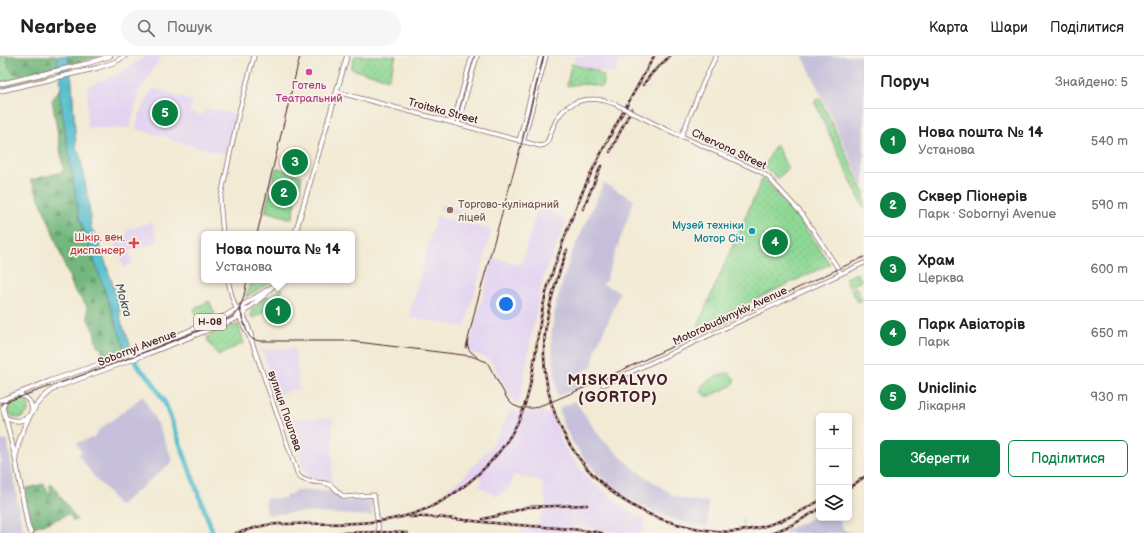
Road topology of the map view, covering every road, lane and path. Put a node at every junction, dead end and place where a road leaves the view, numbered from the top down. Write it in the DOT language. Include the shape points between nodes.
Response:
graph roads {
  1 [pos="110,56"];
  2 [pos="125,56"];
  3 [pos="254,56"];
  4 [pos="347,56"];
  5 [pos="472,56"];
  6 [pos="477,56"];
  7 [pos="541,56"];
  8 [pos="546,56"];
  9 [pos="716,56"];
  10 [pos="89,63"];
  11 [pos="91,70"];
  12 [pos="0,84"];
  13 [pos="0,91"];
  14 [pos="337,92"];
  15 [pos="453,123"];
  16 [pos="458,124"];
  17 [pos="681,137"];
  18 [pos="521,142"];
  19 [pos="544,145"];
  20 [pos="223,231"];
  21 [pos="296,231"];
  22 [pos="864,263"];
  23 [pos="841,273"];
  24 [pos="229,283"];
  25 [pos="277,283"];
  26 [pos="272,287"];
  27 [pos="244,304"];
  28 [pos="236,309"];
  29 [pos="244,311"];
  30 [pos="239,316"];
  31 [pos="252,342"];
  32 [pos="603,385"];
  33 [pos="19,394"];
  34 [pos="6,398"];
  35 [pos="0,400"];
  36 [pos="31,413"];
  37 [pos="0,414"];
  38 [pos="6,418"];
  39 [pos="15,456"];
  40 [pos="31,533"];
  41 [pos="379,533"];
  1 -- 10 [label="main road"];
  2 -- 11 [label="main road"];
  3 -- 20 [label="street" via="220,201"];
  4 -- 14 [label="main road"];
  5 -- 15 [label="street"];
  6 -- 16 [label="street"];
  7 -- 18 [label="street"];
  8 -- 18 [label="street"];
  9 -- 17 [label="street"];
  10 -- 11 [label="main road"];
  10 -- 12 [label="main road"];
  11 -- 13 [label="main road"];
  14 -- 15 [label="street, Troitska Street"];
  14 -- 21 [label="main road"];
  15 -- 16 [label="street, Troitska Street"];
  16 -- 18 [label="street, Troitska Street"];
  17 -- 19 [label="street, Chervona Street, bridge" via="615,104 600,99 589,99 569,106 557,120"];
  17 -- 23 [label="street, Chervona Street" via="768,177 803,216"];
  18 -- 19 [label="street, Troitska Street"];
  22 -- 23 [label="street, Motorobudivnykiv Avenue"];
  23 -- 32 [label="street, Motorobudivnykiv Avenue"];
  24 -- 28 [label="street, вулиця Поштова"];
  25 -- 26 [label="main road, Sobornyi Avenue / Н-08"];
  26 -- 27 [label="main road, Sobornyi Avenue / Н-08"];
  26 -- 29 [label="main road, Sobornyi Avenue / Н-08"];
  27 -- 28 [label="main road, Sobornyi Avenue / Н-08"];
  27 -- 29 [label="street"];
  28 -- 30 [label="street, вулиця Поштова"];
  28 -- 33 [label="main road, Sobornyi Avenue / Н-08" via="145,349"];
  29 -- 30 [label="main road, Sobornyi Avenue / Н-08"];
  29 -- 31 [label="street"];
  30 -- 31 [label="street, вулиця Поштова"];
  30 -- 36 [label="main road, Sobornyi Avenue / Н-08" via="123,364 57,387 46,395"];
  31 -- 41 [label="street, вулиця Поштова" via="298,475 303,480 335,487 341,496 374,495"];
  33 -- 34 [label="main road, Н-08"];
  33 -- 36 [label="main road" via="28,398"];
  34 -- 35 [label="street"];
  34 -- 38 [label="main road, Н-08" via="3,408"];
  36 -- 38 [label="main road" via="22,421 16,422"];
  36 -- 39 [label="main road, Н-08"];
  37 -- 38 [label="street"];
  38 -- 39 [label="main road, Н-08"];
  39 -- 40 [label="main road, Н-08"];
}
